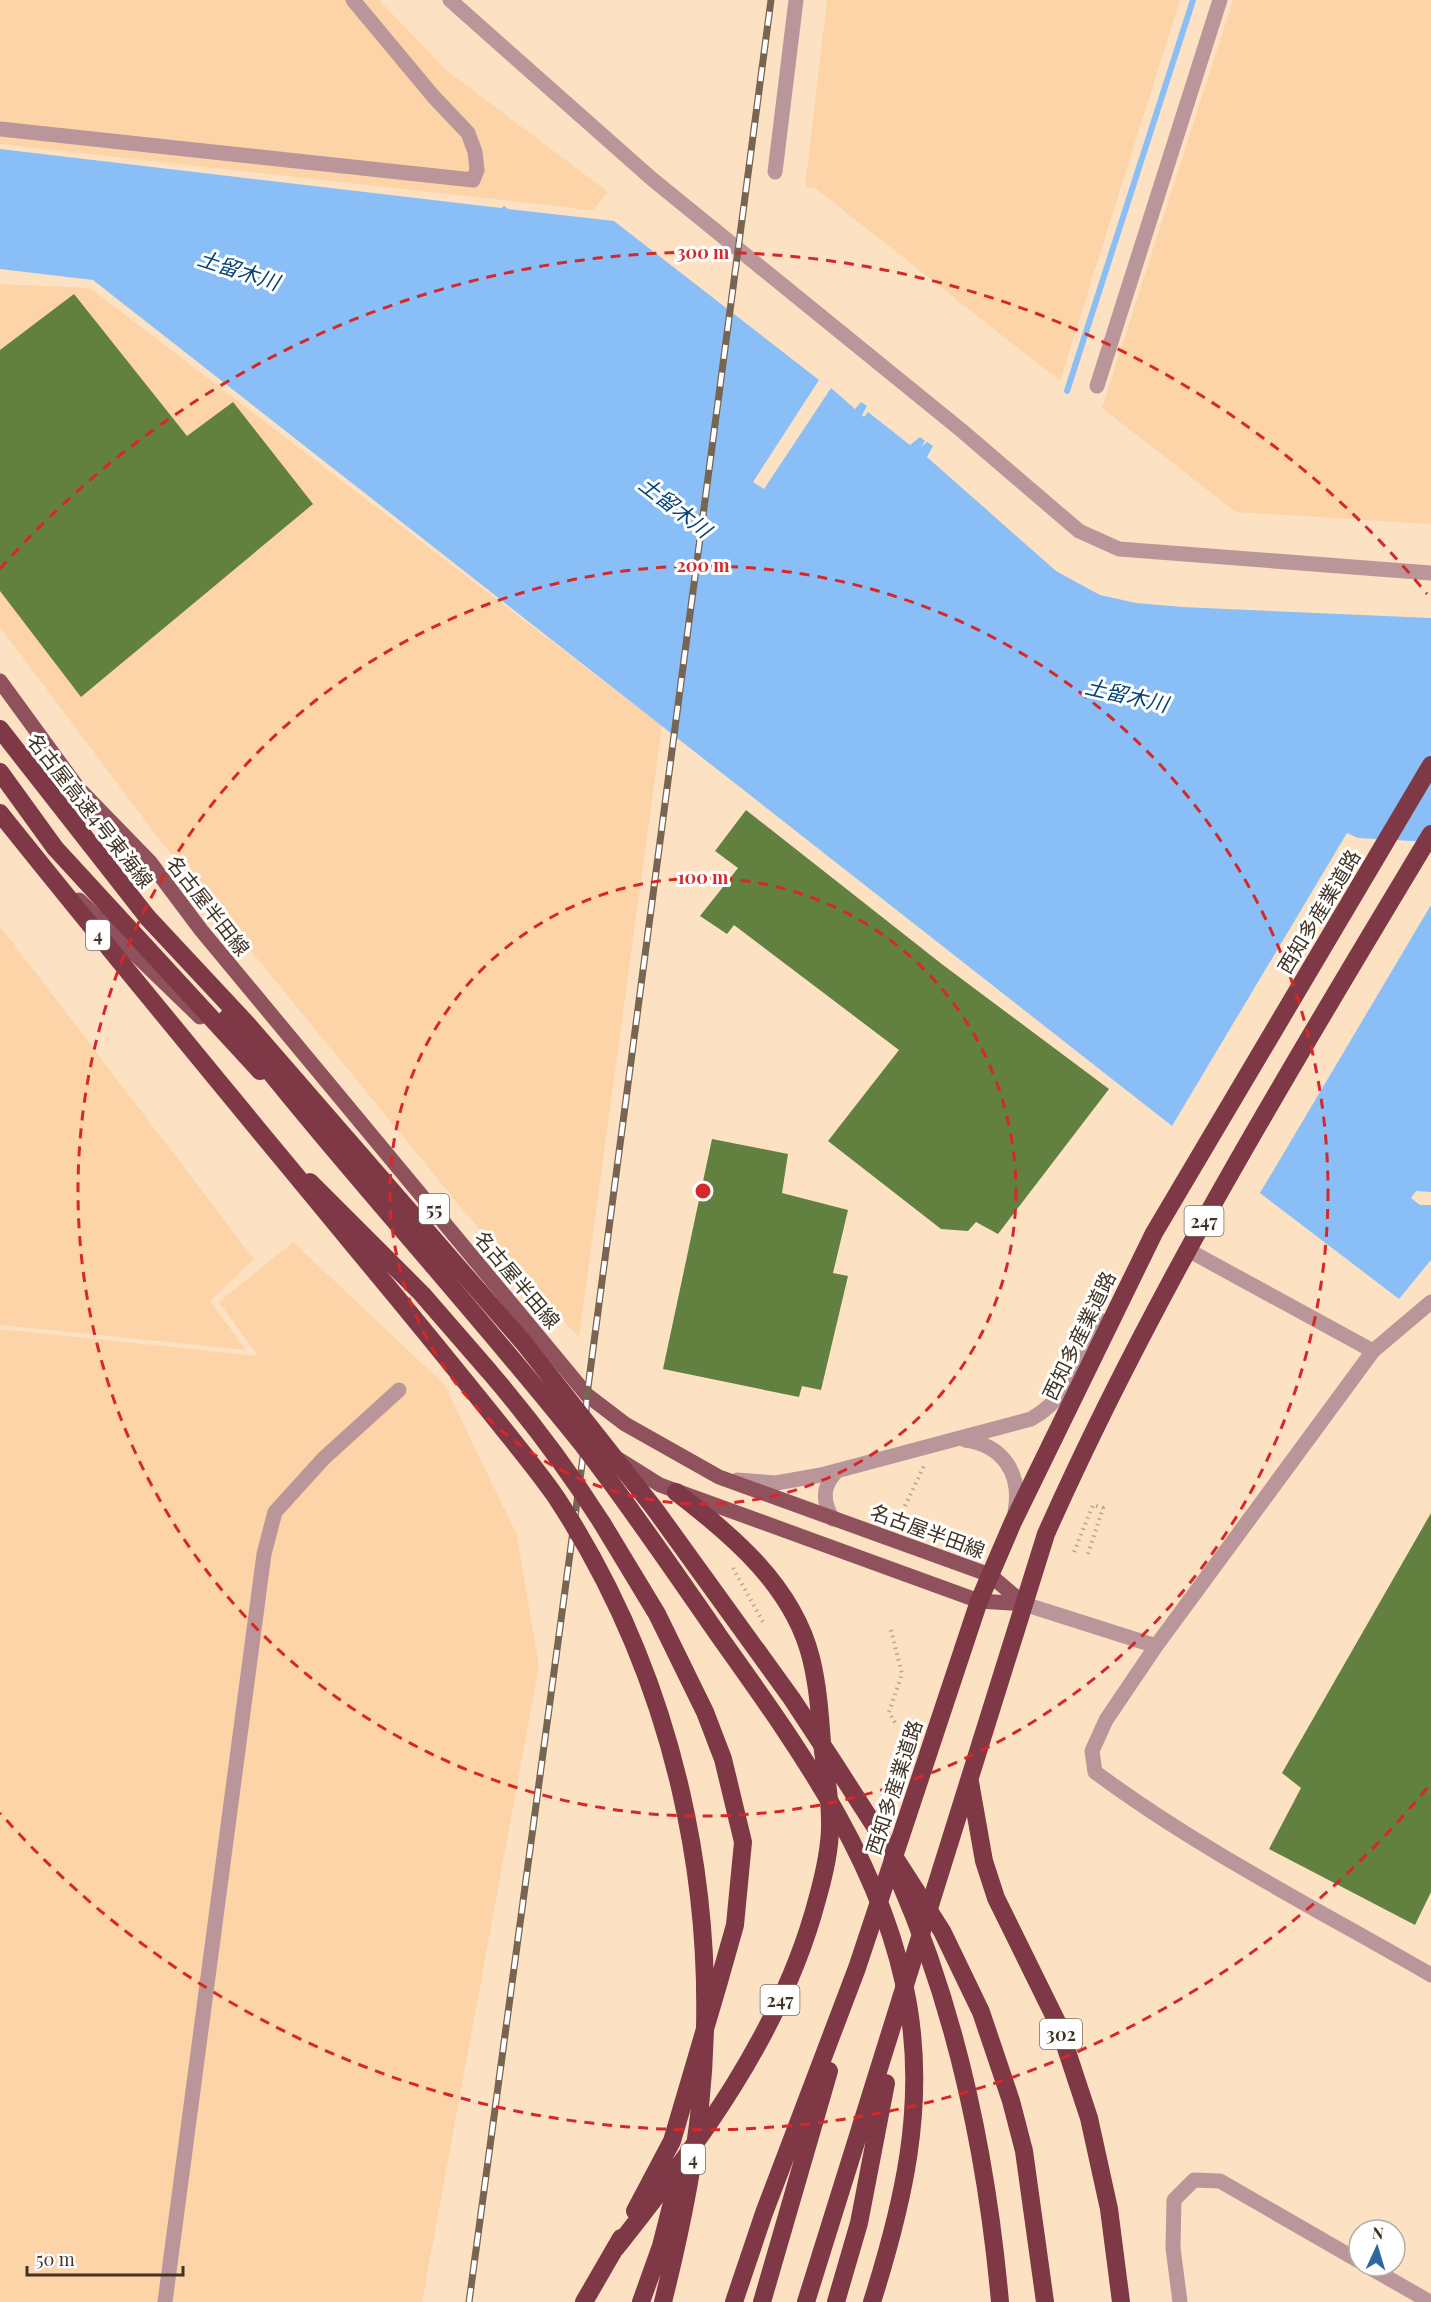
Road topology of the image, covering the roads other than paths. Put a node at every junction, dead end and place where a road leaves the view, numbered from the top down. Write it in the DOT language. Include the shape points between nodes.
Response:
graph roads {
  1 [pos="353,0"];
  2 [pos="450,0"];
  3 [pos="796,0"];
  4 [pos="1220,0"];
  5 [pos="0,129"];
  6 [pos="775,172"];
  7 [pos="1097,386"];
  8 [pos="1431,573"];
  9 [pos="0,681"];
  10 [pos="0,729"];
  11 [pos="1431,765"];
  12 [pos="0,772"];
  13 [pos="0,813"];
  14 [pos="0,824"];
  15 [pos="1431,834"];
  16 [pos="148,918"];
  17 [pos="293,1107"];
  18 [pos="263,1135"];
  19 [pos="1154,1233"];
  20 [pos="1188,1250"];
  21 [pos="1431,1302"];
  22 [pos="1373,1351"];
  23 [pos="399,1390"];
  24 [pos="959,1439"];
  25 [pos="837,1471"];
  26 [pos="719,1477"];
  27 [pos="676,1492"];
  28 [pos="833,1519"];
  29 [pos="1013,1522"];
  30 [pos="990,1575"];
  31 [pos="979,1601"];
  32 [pos="1024,1604"];
  33 [pos="1156,1646"];
  34 [pos="969,1777"];
  35 [pos="879,1834"];
  36 [pos="857,1968"];
  37 [pos="1431,1975"];
  38 [pos="909,1979"];
  39 [pos="704,2013"];
  40 [pos="616,2248"];
  41 [pos="1347,2254"];
  42 [pos="1388,2278"];
  43 [pos="165,2302"];
  44 [pos="584,2302"];
  45 [pos="641,2302"];
  46 [pos="663,2302"];
  47 [pos="734,2302"];
  48 [pos="762,2302"];
  49 [pos="806,2302"];
  50 [pos="836,2302"];
  51 [pos="872,2302"];
  52 [pos="1000,2302"];
  53 [pos="1045,2302"];
  54 [pos="1121,2302"];
  55 [pos="1180,2302"];
  56 [pos="1430,2302"];
  1 -- 5 [label="street" via="468,133 477,170 472,180"];
  2 -- 8 [label="street" via="652,179 1079,531 1119,549"];
  3 -- 6 [label="street"];
  4 -- 7 [label="street"];
  9 -- 26 [label="main road, 名古屋半田線 / 55" via="78,788 150,862 201,930 587,1395 626,1424"];
  10 -- 16 [label="highway, 名古屋高速4号東海線"];
  11 -- 19 [label="highway, 西知多産業道路 / 247"];
  12 -- 17 [label="highway" via="55,848"];
  13 -- 18 [label="highway, 4, bridge"];
  14 -- 17 [label="main road, 55"];
  15 -- 20 [label="highway, 247"];
  16 -- 35 [label="highway, bridge" via="351,1143 589,1424 792,1699"];
  16 -- 51 [label="highway, bridge" via="272,1074 589,1454 765,1700 851,1842 888,1925 900,1965 915,2071 915,2111 903,2192"];
  17 -- 27 [label="main road, 55" via="410,1224 585,1437"];
  18 -- 39 [label="highway, bridge" via="525,1455 554,1495 605,1585 646,1676 689,1821 702,1917"];
  18 -- 40 [label="highway, bridge" via="444,1319 568,1470 657,1614 705,1712 723,1759 743,1842 735,1925 672,2141"];
  19 -- 24 [label="street" via="1055,1403 1031,1419"];
  19 -- 29 [label="highway, 西知多産業道路 / 247"];
  20 -- 22 [label="street"];
  20 -- 32 [label="highway, 247" via="1090,1435 1046,1534"];
  21 -- 22 [label="street"];
  22 -- 33 [label="street"];
  23 -- 43 [label="street" via="324,1458 275,1512 264,1554"];
  24 -- 25 [label="street"];
  24 -- 29 [label="street" via="990,1446 1009,1464 1017,1486"];
  25 -- 26 [label="street" via="776,1483"];
  25 -- 28 [label="street" via="825,1490"];
  26 -- 28 [label="main road, 名古屋半田線 / 55"];
  27 -- 31 [label="main road, 55"];
  27 -- 40 [label="highway, 247" via="727,1531 759,1565 800,1626 817,1683 831,1821 825,1869 811,1922 774,2014 722,2104"];
  28 -- 30 [label="main road, 名古屋半田線 / 55"];
  29 -- 30 [label="highway, 西知多産業道路 / 247"];
  30 -- 31 [label="highway, 西知多産業道路 / 247"];
  30 -- 32 [label="main road, 名古屋半田線 / 55"];
  31 -- 32 [label="main road, 55"];
  31 -- 36 [label="highway, 西知多産業道路 / 247"];
  32 -- 33 [label="street"];
  32 -- 34 [label="highway, 247"];
  33 -- 37 [label="street" via="1106,1720 1092,1751 1095,1772 1216,1851"];
  34 -- 38 [label="highway, 247"];
  34 -- 54 [label="highway, 302" via="984,1861 996,1898 1058,2024 1089,2118 1109,2209"];
  35 -- 52 [label="highway, bridge" via="940,1988 954,2036 978,2147"];
  35 -- 53 [label="highway, bridge" via="958,1961 995,2053 1024,2151"];
  36 -- 47 [label="highway, 西知多産業道路 / 247"];
  36 -- 48 [label="highway, 西知多産業道路 / 247"];
  38 -- 49 [label="highway, 247"];
  38 -- 50 [label="highway, 247" via="859,2223"];
  39 -- 45 [label="highway, bridge" via="687,2138 661,2246"];
  39 -- 46 [label="highway, 4, bridge" via="694,2151"];
  40 -- 44 [label="highway, 247"];
  41 -- 55 [label="street" via="1220,2181 1194,2180 1174,2200 1173,2248"];
  42 -- 56 [label="street"];
}
